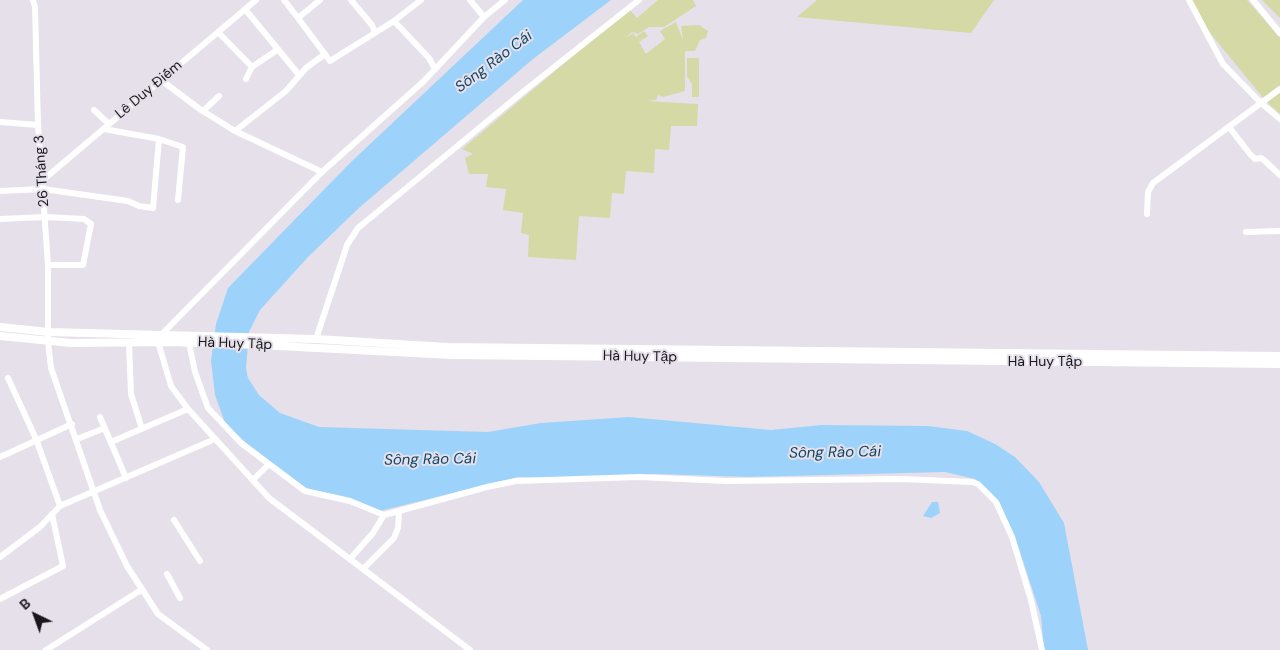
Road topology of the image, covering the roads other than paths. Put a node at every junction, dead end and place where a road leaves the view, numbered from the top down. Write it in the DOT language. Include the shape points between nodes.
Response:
graph roads {
  1 [pos="33,0"];
  2 [pos="256,0"];
  3 [pos="284,0"];
  4 [pos="320,0"];
  5 [pos="351,0"];
  6 [pos="422,0"];
  7 [pos="470,0"];
  8 [pos="504,0"];
  9 [pos="639,0"];
  10 [pos="1189,0"];
  11 [pos="1253,0"];
  12 [pos="245,9"];
  13 [pos="484,17"];
  14 [pos="298,18"];
  15 [pos="394,21"];
  16 [pos="218,32"];
  17 [pos="375,33"];
  18 [pos="1280,33"];
  19 [pos="277,50"];
  20 [pos="325,54"];
  21 [pos="252,67"];
  22 [pos="435,69"];
  23 [pos="299,75"];
  24 [pos="246,79"];
  25 [pos="161,80"];
  26 [pos="1280,89"];
  27 [pos="220,96"];
  28 [pos="1261,103"];
  29 [pos="94,110"];
  30 [pos="203,111"];
  31 [pos="1280,119"];
  32 [pos="0,122"];
  33 [pos="38,125"];
  34 [pos="107,126"];
  35 [pos="1229,127"];
  36 [pos="235,131"];
  37 [pos="159,139"];
  38 [pos="322,172"];
  39 [pos="1280,175"];
  40 [pos="43,180"];
  41 [pos="43,189"];
  42 [pos="0,191"];
  43 [pos="178,200"];
  44 [pos="1147,214"];
  45 [pos="45,217"];
  46 [pos="0,219"];
  47 [pos="1280,231"];
  48 [pos="1246,232"];
  49 [pos="48,265"];
  50 [pos="0,327"];
  51 [pos="49,332"];
  52 [pos="163,333"];
  53 [pos="0,336"];
  54 [pos="188,339"];
  55 [pos="316,339"];
  56 [pos="259,341"];
  57 [pos="48,342"];
  58 [pos="158,342"];
  59 [pos="129,343"];
  60 [pos="1280,356"];
  61 [pos="1280,364"];
  62 [pos="8,378"];
  63 [pos="188,409"];
  64 [pos="100,417"];
  65 [pos="72,424"];
  66 [pos="105,428"];
  67 [pos="142,429"];
  68 [pos="215,438"];
  69 [pos="77,439"];
  70 [pos="36,440"];
  71 [pos="111,442"];
  72 [pos="0,457"];
  73 [pos="268,465"];
  74 [pos="126,478"];
  75 [pos="253,480"];
  76 [pos="94,492"];
  77 [pos="60,506"];
  78 [pos="399,512"];
  79 [pos="52,514"];
  80 [pos="384,515"];
  81 [pos="174,520"];
  82 [pos="0,558"];
  83 [pos="350,559"];
  84 [pos="200,561"];
  85 [pos="363,569"];
  86 [pos="166,574"];
  87 [pos="141,590"];
  88 [pos="180,598"];
  89 [pos="0,600"];
  90 [pos="46,650"];
  91 [pos="207,650"];
  92 [pos="470,650"];
  93 [pos="1042,650"];
  1 -- 33 [label="street, 26 Tháng 3" via="36,6"];
  2 -- 12 [label="street, Lê Duy Điếm"];
  3 -- 14 [label="street"];
  4 -- 14 [label="street"];
  5 -- 17 [label="street"];
  6 -- 15 [label="street"];
  7 -- 13 [label="street"];
  8 -- 13 [label="street"];
  9 -- 55 [label="street" via="358,228 347,245"];
  10 -- 28 [label="street" via="1223,64"];
  11 -- 18 [label="street"];
  12 -- 16 [label="street, Lê Duy Điếm"];
  12 -- 19 [label="street"];
  13 -- 22 [label="street"];
  14 -- 20 [label="street"];
  15 -- 17 [label="street"];
  15 -- 22 [label="street"];
  16 -- 21 [label="street"];
  16 -- 25 [label="street, Lê Duy Điếm"];
  17 -- 20 [label="street" via="330,61"];
  19 -- 21 [label="street"];
  19 -- 23 [label="street"];
  20 -- 23 [label="street"];
  21 -- 24 [label="street"];
  22 -- 38 [label="street"];
  23 -- 36 [label="street" via="286,91"];
  25 -- 30 [label="street"];
  25 -- 34 [label="street, Lê Duy Điếm"];
  26 -- 28 [label="street"];
  27 -- 30 [label="street"];
  28 -- 31 [label="street"];
  28 -- 35 [label="street"];
  29 -- 34 [label="street"];
  30 -- 36 [label="street"];
  32 -- 33 [label="street"];
  33 -- 40 [label="street, 26 Tháng 3"];
  34 -- 37 [label="street"];
  34 -- 40 [label="street, Lê Duy Điếm"];
  35 -- 39 [label="street" via="1255,159 1261,158"];
  35 -- 44 [label="street" via="1153,183 1148,190"];
  36 -- 38 [label="street"];
  37 -- 41 [label="street" via="153,208 128,201"];
  37 -- 43 [label="street" via="183,147"];
  38 -- 52 [label="street"];
  40 -- 41 [label="street, 26 Tháng 3"];
  41 -- 42 [label="street"];
  41 -- 45 [label="street, 26 Tháng 3"];
  45 -- 46 [label="street"];
  45 -- 49 [label="street, 26 Tháng 3"];
  45 -- 49 [label="street" via="84,219 91,224 83,265"];
  47 -- 48 [label="street"];
  49 -- 51 [label="street, 26 Tháng 3"];
  50 -- 51 [label="main road, Hà Huy Tập"];
  51 -- 52 [label="main road, Hà Huy Tập"];
  51 -- 57 [label="street, 26 Tháng 3"];
  52 -- 54 [label="main road, Hà Huy Tập"];
  53 -- 57 [label="main road, Hà Huy Tập"];
  54 -- 56 [label="main road, Hà Huy Tập"];
  54 -- 58 [label="main road, Hà Huy Tập"];
  54 -- 73 [label="street" via="208,408 241,443"];
  55 -- 56 [label="main road, Hà Huy Tập"];
  55 -- 60 [label="main road, Hà Huy Tập" via="457,347"];
  56 -- 61 [label="main road, Hà Huy Tập" via="471,355"];
  57 -- 59 [label="main road, Hà Huy Tập"];
  57 -- 65 [label="street, 26 Tháng 3" via="51,368"];
  58 -- 59 [label="main road, Hà Huy Tập"];
  58 -- 63 [label="street" via="167,378"];
  59 -- 67 [label="street" via="132,397"];
  62 -- 70 [label="street"];
  63 -- 67 [label="street"];
  63 -- 68 [label="street"];
  64 -- 66 [label="street"];
  65 -- 69 [label="street, 26 Tháng 3"];
  65 -- 70 [label="street"];
  66 -- 69 [label="street"];
  66 -- 71 [label="street"];
  67 -- 71 [label="street"];
  68 -- 74 [label="street"];
  68 -- 75 [label="street"];
  69 -- 76 [label="street, 26 Tháng 3"];
  70 -- 72 [label="street"];
  70 -- 77 [label="street"];
  71 -- 74 [label="street"];
  73 -- 75 [label="street"];
  73 -- 80 [label="street" via="305,490 350,501"];
  74 -- 76 [label="street"];
  75 -- 83 [label="street" via="269,498"];
  76 -- 77 [label="street"];
  76 -- 87 [label="street, 26 Tháng 3"];
  77 -- 79 [label="street"];
  78 -- 80 [label="street"];
  78 -- 85 [label="street" via="394,538"];
  78 -- 93 [label="street" via="516,482 639,477 726,482 901,479 972,482 996,502 1012,537"];
  79 -- 82 [label="street"];
  79 -- 89 [label="street" via="63,566"];
  80 -- 83 [label="street"];
  81 -- 84 [label="street"];
  83 -- 85 [label="street"];
  85 -- 92 [label="street"];
  86 -- 88 [label="street"];
  87 -- 90 [label="street"];
  87 -- 91 [label="street, 26 Tháng 3" via="158,614"];
}
